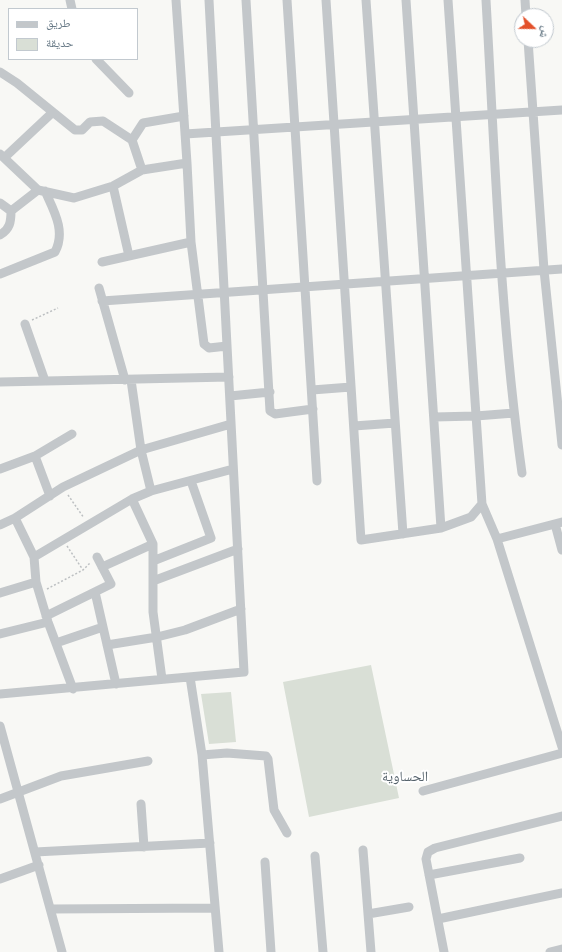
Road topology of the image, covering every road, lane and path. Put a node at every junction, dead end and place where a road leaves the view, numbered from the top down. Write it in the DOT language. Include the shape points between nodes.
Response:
graph roads {
  1 [pos="176,0"];
  2 [pos="209,0"];
  3 [pos="246,0"];
  4 [pos="287,0"];
  5 [pos="326,0"];
  6 [pos="366,0"];
  7 [pos="406,0"];
  8 [pos="448,0"];
  9 [pos="486,0"];
  10 [pos="529,48"];
  11 [pos="97,60"];
  12 [pos="0,72"];
  13 [pos="129,93"];
  14 [pos="562,110"];
  15 [pos="53,112"];
  16 [pos="533,112"];
  17 [pos="492,114"];
  18 [pos="184,116"];
  19 [pos="456,117"];
  20 [pos="414,119"];
  21 [pos="375,122"];
  22 [pos="334,124"];
  23 [pos="295,127"];
  24 [pos="254,130"];
  25 [pos="216,132"];
  26 [pos="185,134"];
  27 [pos="132,140"];
  28 [pos="2,156"];
  29 [pos="187,163"];
  30 [pos="142,170"];
  31 [pos="113,186"];
  32 [pos="42,191"];
  33 [pos="0,203"];
  34 [pos="11,210"];
  35 [pos="0,235"];
  36 [pos="190,242"];
  37 [pos="129,256"];
  38 [pos="102,262"];
  39 [pos="562,269"];
  40 [pos="544,270"];
  41 [pos="501,273"];
  42 [pos="0,274"];
  43 [pos="467,275"];
  44 [pos="425,278"];
  45 [pos="386,281"];
  46 [pos="344,284"];
  47 [pos="306,287"];
  48 [pos="99,288"];
  49 [pos="264,290"];
  50 [pos="224,292"];
  51 [pos="196,294"];
  52 [pos="102,301"];
  53 [pos="58,308"];
  54 [pos="25,324"];
  55 [pos="227,346"];
  56 [pos="229,377"];
  57 [pos="45,380"];
  58 [pos="128,380"];
  59 [pos="0,381"];
  60 [pos="351,387"];
  61 [pos="312,390"];
  62 [pos="270,392"];
  63 [pos="230,396"];
  64 [pos="560,407"];
  65 [pos="313,409"];
  66 [pos="514,412"];
  67 [pos="476,416"];
  68 [pos="434,417"];
  69 [pos="395,423"];
  70 [pos="231,424"];
  71 [pos="354,426"];
  72 [pos="72,434"];
  73 [pos="562,445"];
  74 [pos="141,450"];
  75 [pos="35,456"];
  76 [pos="0,469"];
  77 [pos="234,469"];
  78 [pos="522,473"];
  79 [pos="191,481"];
  80 [pos="317,481"];
  81 [pos="63,487"];
  82 [pos="151,491"];
  83 [pos="50,496"];
  84 [pos="132,499"];
  85 [pos="482,504"];
  86 [pos="15,518"];
  87 [pos="558,523"];
  88 [pos="0,525"];
  89 [pos="88,525"];
  90 [pos="441,528"];
  91 [pos="402,534"];
  92 [pos="497,539"];
  93 [pos="63,540"];
  94 [pos="153,544"];
  95 [pos="238,549"];
  96 [pos="562,550"];
  97 [pos="34,557"];
  98 [pos="97,557"];
  99 [pos="153,561"];
  100 [pos="102,567"];
  101 [pos="83,570"];
  102 [pos="153,581"];
  103 [pos="36,582"];
  104 [pos="95,592"];
  105 [pos="0,593"];
  106 [pos="40,593"];
  107 [pos="241,609"];
  108 [pos="47,619"];
  109 [pos="103,627"];
  110 [pos="0,634"];
  111 [pos="157,637"];
  112 [pos="56,643"];
  113 [pos="107,645"];
  114 [pos="190,677"];
  115 [pos="162,679"];
  116 [pos="116,684"];
  117 [pos="73,689"];
  118 [pos="0,694"];
  119 [pos="559,721"];
  120 [pos="0,726"];
  121 [pos="562,747"];
  122 [pos="562,753"];
  123 [pos="202,755"];
  124 [pos="148,761"];
  125 [pos="423,791"];
  126 [pos="18,793"];
  127 [pos="0,799"];
  128 [pos="140,804"];
  129 [pos="562,816"];
  130 [pos="287,833"];
  131 [pos="210,843"];
  132 [pos="144,847"];
  133 [pos="363,850"];
  134 [pos="35,852"];
  135 [pos="315,856"];
  136 [pos="520,858"];
  137 [pos="265,862"];
  138 [pos="39,865"];
  139 [pos="429,875"];
  140 [pos="0,879"];
  141 [pos="562,893"];
  142 [pos="409,907"];
  143 [pos="215,908"];
  144 [pos="51,909"];
  145 [pos="368,914"];
  146 [pos="438,919"];
  147 [pos="562,949"];
  148 [pos="62,952"];
  149 [pos="220,952"];
  150 [pos="272,952"];
  151 [pos="324,952"];
  152 [pos="371,952"];
  153 [pos="444,952"];
  154 [pos="550,952"];
  1 -- 18 [label="street"];
  2 -- 25 [label="street"];
  3 -- 24 [label="street"];
  4 -- 23 [label="street"];
  5 -- 22 [label="street"];
  6 -- 21 [label="street"];
  7 -- 20 [label="street"];
  8 -- 19 [label="street"];
  9 -- 17 [label="street"];
  10 -- 16 [label="street"];
  11 -- 13 [label="street"];
  12 -- 15 [label="street"];
  14 -- 16 [label="street"];
  15 -- 27 [label="street" via="78,131 90,122 103,120"];
  15 -- 28 [label="street"];
  16 -- 17 [label="street"];
  16 -- 40 [label="street"];
  17 -- 19 [label="street"];
  17 -- 41 [label="street"];
  18 -- 26 [label="street"];
  18 -- 27 [label="street" via="143,123"];
  19 -- 20 [label="street"];
  19 -- 43 [label="street"];
  20 -- 21 [label="street"];
  20 -- 44 [label="street"];
  21 -- 22 [label="street"];
  21 -- 45 [label="street"];
  22 -- 23 [label="street"];
  22 -- 46 [label="street"];
  23 -- 24 [label="street"];
  23 -- 47 [label="street"];
  24 -- 25 [label="street"];
  24 -- 49 [label="street"];
  25 -- 26 [label="street"];
  25 -- 50 [label="street"];
  26 -- 29 [label="street"];
  27 -- 30 [label="street"];
  28 -- 32 [label="street"];
  29 -- 30 [label="street"];
  29 -- 36 [label="street"];
  30 -- 31 [label="street"];
  31 -- 32 [label="street" via="74,198"];
  31 -- 37 [label="street"];
  32 -- 34 [label="street"];
  32 -- 42 [label="street" via="59,224 59,244 55,252"];
  33 -- 34 [label="street"];
  34 -- 35 [label="street" via="11,224 6,232"];
  36 -- 37 [label="street"];
  36 -- 51 [label="street"];
  37 -- 38 [label="street"];
  39 -- 40 [label="street"];
  40 -- 41 [label="street"];
  40 -- 64 [label="street"];
  41 -- 43 [label="street"];
  41 -- 66 [label="street"];
  43 -- 44 [label="street"];
  43 -- 67 [label="street"];
  44 -- 45 [label="street"];
  44 -- 68 [label="street"];
  45 -- 46 [label="street"];
  45 -- 69 [label="street"];
  46 -- 47 [label="street"];
  46 -- 60 [label="street"];
  47 -- 49 [label="street"];
  47 -- 61 [label="street"];
  48 -- 52 [label="street"];
  49 -- 50 [label="street"];
  49 -- 62 [label="street"];
  50 -- 51 [label="street"];
  50 -- 55 [label="street"];
  51 -- 52 [label="street"];
  51 -- 55 [label="street" via="204,344 209,348"];
  52 -- 58 [label="street"];
  53 -- 54 [label="path"];
  54 -- 57 [label="street"];
  55 -- 56 [label="street"];
  56 -- 58 [label="street"];
  56 -- 63 [label="street"];
  57 -- 58 [label="street"];
  57 -- 59 [label="street"];
  58 -- 74 [label="street"];
  60 -- 61 [label="street"];
  60 -- 71 [label="street"];
  61 -- 65 [label="street"];
  62 -- 63 [label="street"];
  62 -- 65 [label="street" via="270,411 275,414"];
  63 -- 70 [label="street"];
  64 -- 73 [label="street"];
  65 -- 80 [label="street"];
  66 -- 67 [label="street"];
  66 -- 78 [label="street"];
  67 -- 68 [label="street"];
  67 -- 85 [label="street"];
  68 -- 90 [label="street"];
  69 -- 71 [label="street"];
  69 -- 91 [label="street"];
  70 -- 74 [label="street"];
  70 -- 77 [label="street"];
  71 -- 91 [label="street" via="361,540"];
  72 -- 75 [label="street"];
  74 -- 81 [label="street"];
  74 -- 82 [label="street"];
  75 -- 76 [label="street"];
  75 -- 83 [label="street"];
  77 -- 79 [label="street"];
  77 -- 95 [label="street"];
  79 -- 82 [label="street"];
  79 -- 99 [label="street" via="211,538"];
  81 -- 83 [label="street"];
  81 -- 89 [label="path"];
  82 -- 84 [label="street"];
  83 -- 86 [label="street"];
  84 -- 89 [label="street"];
  84 -- 94 [label="street"];
  85 -- 90 [label="street" via="471,517"];
  85 -- 92 [label="street"];
  86 -- 88 [label="street"];
  86 -- 97 [label="street"];
  87 -- 92 [label="street"];
  87 -- 96 [label="street"];
  89 -- 93 [label="street"];
  90 -- 91 [label="street"];
  92 -- 119 [label="street"];
  93 -- 97 [label="street"];
  93 -- 101 [label="path"];
  94 -- 99 [label="street"];
  94 -- 100 [label="street"];
  95 -- 102 [label="street"];
  95 -- 107 [label="street"];
  97 -- 103 [label="street"];
  98 -- 100 [label="street"];
  98 -- 101 [label="path"];
  99 -- 102 [label="street"];
  100 -- 104 [label="street" via="111,584"];
  101 -- 106 [label="path"];
  102 -- 111 [label="street" via="153,612"];
  103 -- 105 [label="street"];
  103 -- 106 [label="street"];
  104 -- 108 [label="street"];
  104 -- 109 [label="street"];
  106 -- 108 [label="street"];
  107 -- 111 [label="street"];
  107 -- 114 [label="street" via="244,672"];
  108 -- 110 [label="street"];
  108 -- 112 [label="street"];
  109 -- 112 [label="street"];
  109 -- 113 [label="street"];
  111 -- 113 [label="street"];
  111 -- 115 [label="street"];
  112 -- 117 [label="street"];
  113 -- 116 [label="street"];
  114 -- 115 [label="street"];
  114 -- 123 [label="street"];
  115 -- 116 [label="street"];
  116 -- 117 [label="street"];
  117 -- 118 [label="street"];
  119 -- 121 [label="street"];
  120 -- 126 [label="street"];
  122 -- 125 [label="street"];
  123 -- 130 [label="street" via="227,753 266,756 275,815"];
  123 -- 131 [label="street"];
  124 -- 126 [label="street" via="61,776"];
  126 -- 127 [label="street"];
  126 -- 134 [label="street"];
  128 -- 132 [label="street"];
  129 -- 139 [label="street" via="435,848 428,852 426,859"];
  131 -- 132 [label="street"];
  131 -- 143 [label="street"];
  132 -- 134 [label="street"];
  133 -- 145 [label="street"];
  134 -- 138 [label="street"];
  135 -- 151 [label="street"];
  136 -- 139 [label="street"];
  137 -- 150 [label="street"];
  138 -- 140 [label="street"];
  138 -- 144 [label="street"];
  139 -- 146 [label="street"];
  141 -- 146 [label="street"];
  142 -- 145 [label="street"];
  143 -- 144 [label="street"];
  143 -- 149 [label="street"];
  144 -- 148 [label="street"];
  145 -- 152 [label="street"];
  146 -- 153 [label="street"];
  147 -- 154 [label="street"];
}
